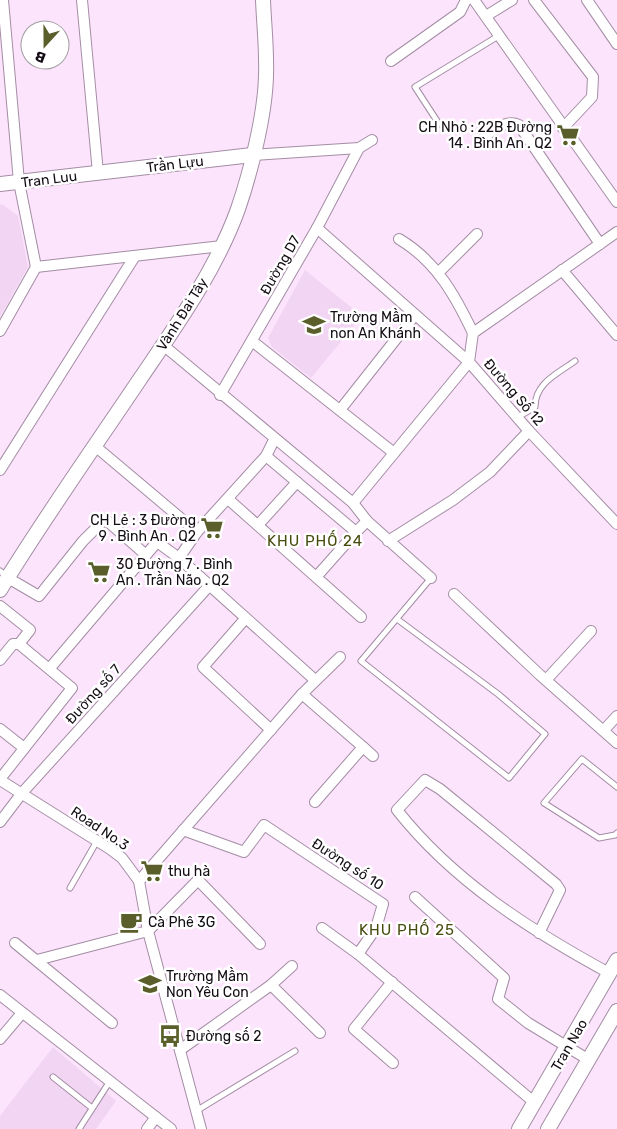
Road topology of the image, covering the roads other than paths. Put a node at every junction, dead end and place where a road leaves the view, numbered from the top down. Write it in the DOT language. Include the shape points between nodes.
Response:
graph roads {
  1 [pos="3,0"];
  2 [pos="82,0"];
  3 [pos="262,0"];
  4 [pos="466,0"];
  5 [pos="474,0"];
  6 [pos="512,0"];
  7 [pos="534,0"];
  8 [pos="586,0"];
  9 [pos="486,16"];
  10 [pos="500,34"];
  11 [pos="617,44"];
  12 [pos="391,61"];
  13 [pos="439,124"];
  14 [pos="564,128"];
  15 [pos="486,136"];
  16 [pos="372,140"];
  17 [pos="359,148"];
  18 [pos="252,155"];
  19 [pos="98,173"];
  20 [pos="19,182"];
  21 [pos="0,184"];
  22 [pos="617,202"];
  23 [pos="317,228"];
  24 [pos="617,232"];
  25 [pos="477,234"];
  26 [pos="399,239"];
  27 [pos="600,244"];
  28 [pos="222,246"];
  29 [pos="135,256"];
  30 [pos="36,267"];
  31 [pos="562,270"];
  32 [pos="439,272"];
  33 [pos="415,315"];
  34 [pos="0,332"];
  35 [pos="473,333"];
  36 [pos="617,335"];
  37 [pos="252,341"];
  38 [pos="163,345"];
  39 [pos="575,361"];
  40 [pos="469,362"];
  41 [pos="220,395"];
  42 [pos="340,410"];
  43 [pos="518,417"];
  44 [pos="529,431"];
  45 [pos="274,440"];
  46 [pos="95,446"];
  47 [pos="394,452"];
  48 [pos="266,456"];
  49 [pos="0,470"];
  50 [pos="297,482"];
  51 [pos="228,499"];
  52 [pos="353,504"];
  53 [pos="367,521"];
  54 [pos="617,524"];
  55 [pos="258,525"];
  56 [pos="197,532"];
  57 [pos="356,532"];
  58 [pos="388,541"];
  59 [pos="146,555"];
  60 [pos="178,558"];
  61 [pos="4,574"];
  62 [pos="317,576"];
  63 [pos="431,578"];
  64 [pos="208,586"];
  65 [pos="0,590"];
  66 [pos="454,594"];
  67 [pos="0,606"];
  68 [pos="361,617"];
  69 [pos="245,619"];
  70 [pos="397,619"];
  71 [pos="591,631"];
  72 [pos="19,644"];
  73 [pos="340,657"];
  74 [pos="0,660"];
  75 [pos="50,668"];
  76 [pos="547,679"];
  77 [pos="315,680"];
  78 [pos="302,694"];
  79 [pos="617,716"];
  80 [pos="0,729"];
  81 [pos="270,730"];
  82 [pos="604,730"];
  83 [pos="617,743"];
  84 [pos="362,747"];
  85 [pos="24,748"];
  86 [pos="373,756"];
  87 [pos="0,779"];
  88 [pos="617,787"];
  89 [pos="22,793"];
  90 [pos="315,802"];
  91 [pos="0,822"];
  92 [pos="183,830"];
  93 [pos="617,833"];
  94 [pos="97,840"];
  95 [pos="139,881"];
  96 [pos="70,888"];
  97 [pos="415,897"];
  98 [pos="322,928"];
  99 [pos="148,931"];
  100 [pos="539,933"];
  101 [pos="15,943"];
  102 [pos="260,944"];
  103 [pos="358,954"];
  104 [pos="37,960"];
  105 [pos="617,960"];
  106 [pos="292,966"];
  107 [pos="610,973"];
  108 [pos="392,982"];
  109 [pos="271,986"];
  110 [pos="0,995"];
  111 [pos="617,1011"];
  112 [pos="22,1013"];
  113 [pos="112,1023"];
  114 [pos="613,1028"];
  115 [pos="320,1033"];
  116 [pos="0,1040"];
  117 [pos="567,1048"];
  118 [pos="180,1050"];
  119 [pos="295,1051"];
  120 [pos="589,1060"];
  121 [pos="393,1063"];
  122 [pos="53,1077"];
  123 [pos="110,1081"];
  124 [pos="535,1103"];
  125 [pos="92,1108"];
  126 [pos="196,1111"];
  127 [pos="156,1117"];
  128 [pos="79,1129"];
  129 [pos="146,1129"];
  130 [pos="171,1129"];
  131 [pos="201,1129"];
  132 [pos="519,1129"];
  133 [pos="548,1129"];
  1 -- 20 [label="street"];
  2 -- 19 [label="street"];
  3 -- 18 [label="street, Vành Đai Tây" via="266,77 260,126"];
  4 -- 12 [label="street" via="460,12"];
  5 -- 9 [label="street"];
  6 -- 9 [label="street"];
  7 -- 14 [label="street" via="593,77 592,97"];
  8 -- 11 [label="street"];
  9 -- 10 [label="street"];
  10 -- 13 [label="lane" via="415,88"];
  10 -- 14 [label="street"];
  14 -- 22 [label="street"];
  15 -- 27 [label="street" via="504,125 519,125"];
  16 -- 17 [label="street"];
  17 -- 18 [label="street"];
  17 -- 23 [label="street, Đường D7"];
  18 -- 19 [label="street, Trần Lựu"];
  18 -- 28 [label="street, Vành Đai Tây" via="240,203"];
  19 -- 20 [label="street, Tran Luu"];
  20 -- 21 [label="street, Tran Luu"];
  20 -- 30 [label="street"];
  23 -- 33 [label="street"];
  23 -- 37 [label="street, Đường D7"];
  24 -- 27 [label="street"];
  25 -- 32 [label="street"];
  26 -- 32 [label="street" via="415,248"];
  27 -- 31 [label="street"];
  28 -- 29 [label="street"];
  28 -- 38 [label="street, Vành Đai Tây"];
  29 -- 30 [label="street"];
  29 -- 49 [label="street"];
  30 -- 34 [label="street"];
  31 -- 35 [label="street"];
  31 -- 36 [label="street"];
  32 -- 35 [label="street" via="458,299"];
  33 -- 40 [label="street"];
  33 -- 42 [label="street"];
  35 -- 40 [label="street, Đường Số 12"];
  37 -- 41 [label="street, Đường D7"];
  37 -- 42 [label="street"];
  38 -- 41 [label="street"];
  38 -- 46 [label="street, Vành Đai Tây"];
  39 -- 43 [label="lane" via="544,384 535,396 535,407"];
  40 -- 43 [label="street, Đường Số 12"];
  40 -- 47 [label="street"];
  41 -- 45 [label="street"];
  42 -- 47 [label="street"];
  43 -- 44 [label="street, Đường Số 12"];
  44 -- 54 [label="street, Đường Số 12"];
  44 -- 58 [label="street" via="490,472 454,500"];
  45 -- 48 [label="street"];
  45 -- 52 [label="street"];
  46 -- 56 [label="street"];
  46 -- 61 [label="street, Vành Đai Tây"];
  47 -- 52 [label="street"];
  48 -- 50 [label="street"];
  48 -- 51 [label="street"];
  50 -- 55 [label="street"];
  50 -- 57 [label="street"];
  51 -- 55 [label="street"];
  51 -- 56 [label="street"];
  52 -- 53 [label="street"];
  53 -- 57 [label="street"];
  53 -- 58 [label="street"];
  55 -- 62 [label="street"];
  56 -- 60 [label="street"];
  57 -- 62 [label="street"];
  58 -- 63 [label="street"];
  59 -- 60 [label="street" via="157,542"];
  59 -- 61 [label="street" via="105,518 39,596"];
  59 -- 75 [label="street"];
  60 -- 64 [label="street"];
  61 -- 65 [label="street, Vành Đai Tây"];
  62 -- 68 [label="street"];
  63 -- 70 [label="lane"];
  64 -- 69 [label="street"];
  64 -- 89 [label="street, Đường số 7"];
  66 -- 76 [label="street"];
  67 -- 72 [label="street" via="30,630"];
  69 -- 77 [label="street"];
  69 -- 81 [label="street" via="203,668"];
  70 -- 70 [label="lane" via="498,694 545,734 509,778 361,662"];
  71 -- 76 [label="street"];
  72 -- 74 [label="street" via="13,644"];
  72 -- 75 [label="street"];
  73 -- 77 [label="street"];
  75 -- 85 [label="street" via="72,688"];
  76 -- 82 [label="street"];
  77 -- 78 [label="street"];
  78 -- 81 [label="street"];
  78 -- 84 [label="street"];
  79 -- 82 [label="street"];
  80 -- 85 [label="street"];
  81 -- 92 [label="street"];
  82 -- 83 [label="street"];
  84 -- 86 [label="street"];
  84 -- 90 [label="street"];
  85 -- 87 [label="street"];
  87 -- 89 [label="street, Road No.3"];
  88 -- 93 [label="lane" via="582,759 544,803 599,838"];
  89 -- 91 [label="street, Đường số 7"];
  89 -- 94 [label="street, Road No.3"];
  92 -- 95 [label="street"];
  92 -- 103 [label="street, Đường số 10" via="244,852 264,825 383,904 376,928"];
  94 -- 95 [label="street, Road No.3" via="122,858"];
  94 -- 96 [label="lane"];
  95 -- 99 [label="street, Road No.3"];
  97 -- 117 [label="street" via="504,978 498,998 528,1023"];
  98 -- 103 [label="street"];
  99 -- 102 [label="street" via="198,880"];
  99 -- 104 [label="street"];
  99 -- 118 [label="street, Road No.3"];
  100 -- 100 [label="street" via="437,856 397,810 426,780 556,884 560,890"];
  100 -- 107 [label="street"];
  101 -- 104 [label="street"];
  103 -- 108 [label="street"];
  104 -- 113 [label="street"];
  105 -- 107 [label="street, Tran Nao"];
  106 -- 109 [label="street"];
  107 -- 117 [label="street, Tran Nao"];
  108 -- 121 [label="street" via="354,1029"];
  108 -- 124 [label="street"];
  109 -- 115 [label="street"];
  109 -- 118 [label="street"];
  110 -- 112 [label="street"];
  111 -- 114 [label="street, Tran Nao"];
  112 -- 116 [label="street"];
  112 -- 123 [label="street"];
  114 -- 120 [label="street, Tran Nao"];
  117 -- 120 [label="street"];
  117 -- 124 [label="street, Tran Nao"];
  118 -- 126 [label="street, Road No.3"];
  119 -- 126 [label="lane"];
  120 -- 133 [label="street, Tran Nao"];
  122 -- 125 [label="lane"];
  123 -- 125 [label="lane"];
  123 -- 127 [label="street"];
  124 -- 132 [label="street, Tran Nao"];
  125 -- 128 [label="lane"];
  126 -- 131 [label="street, Road No.3"];
  127 -- 129 [label="street"];
  127 -- 130 [label="street"];
}
